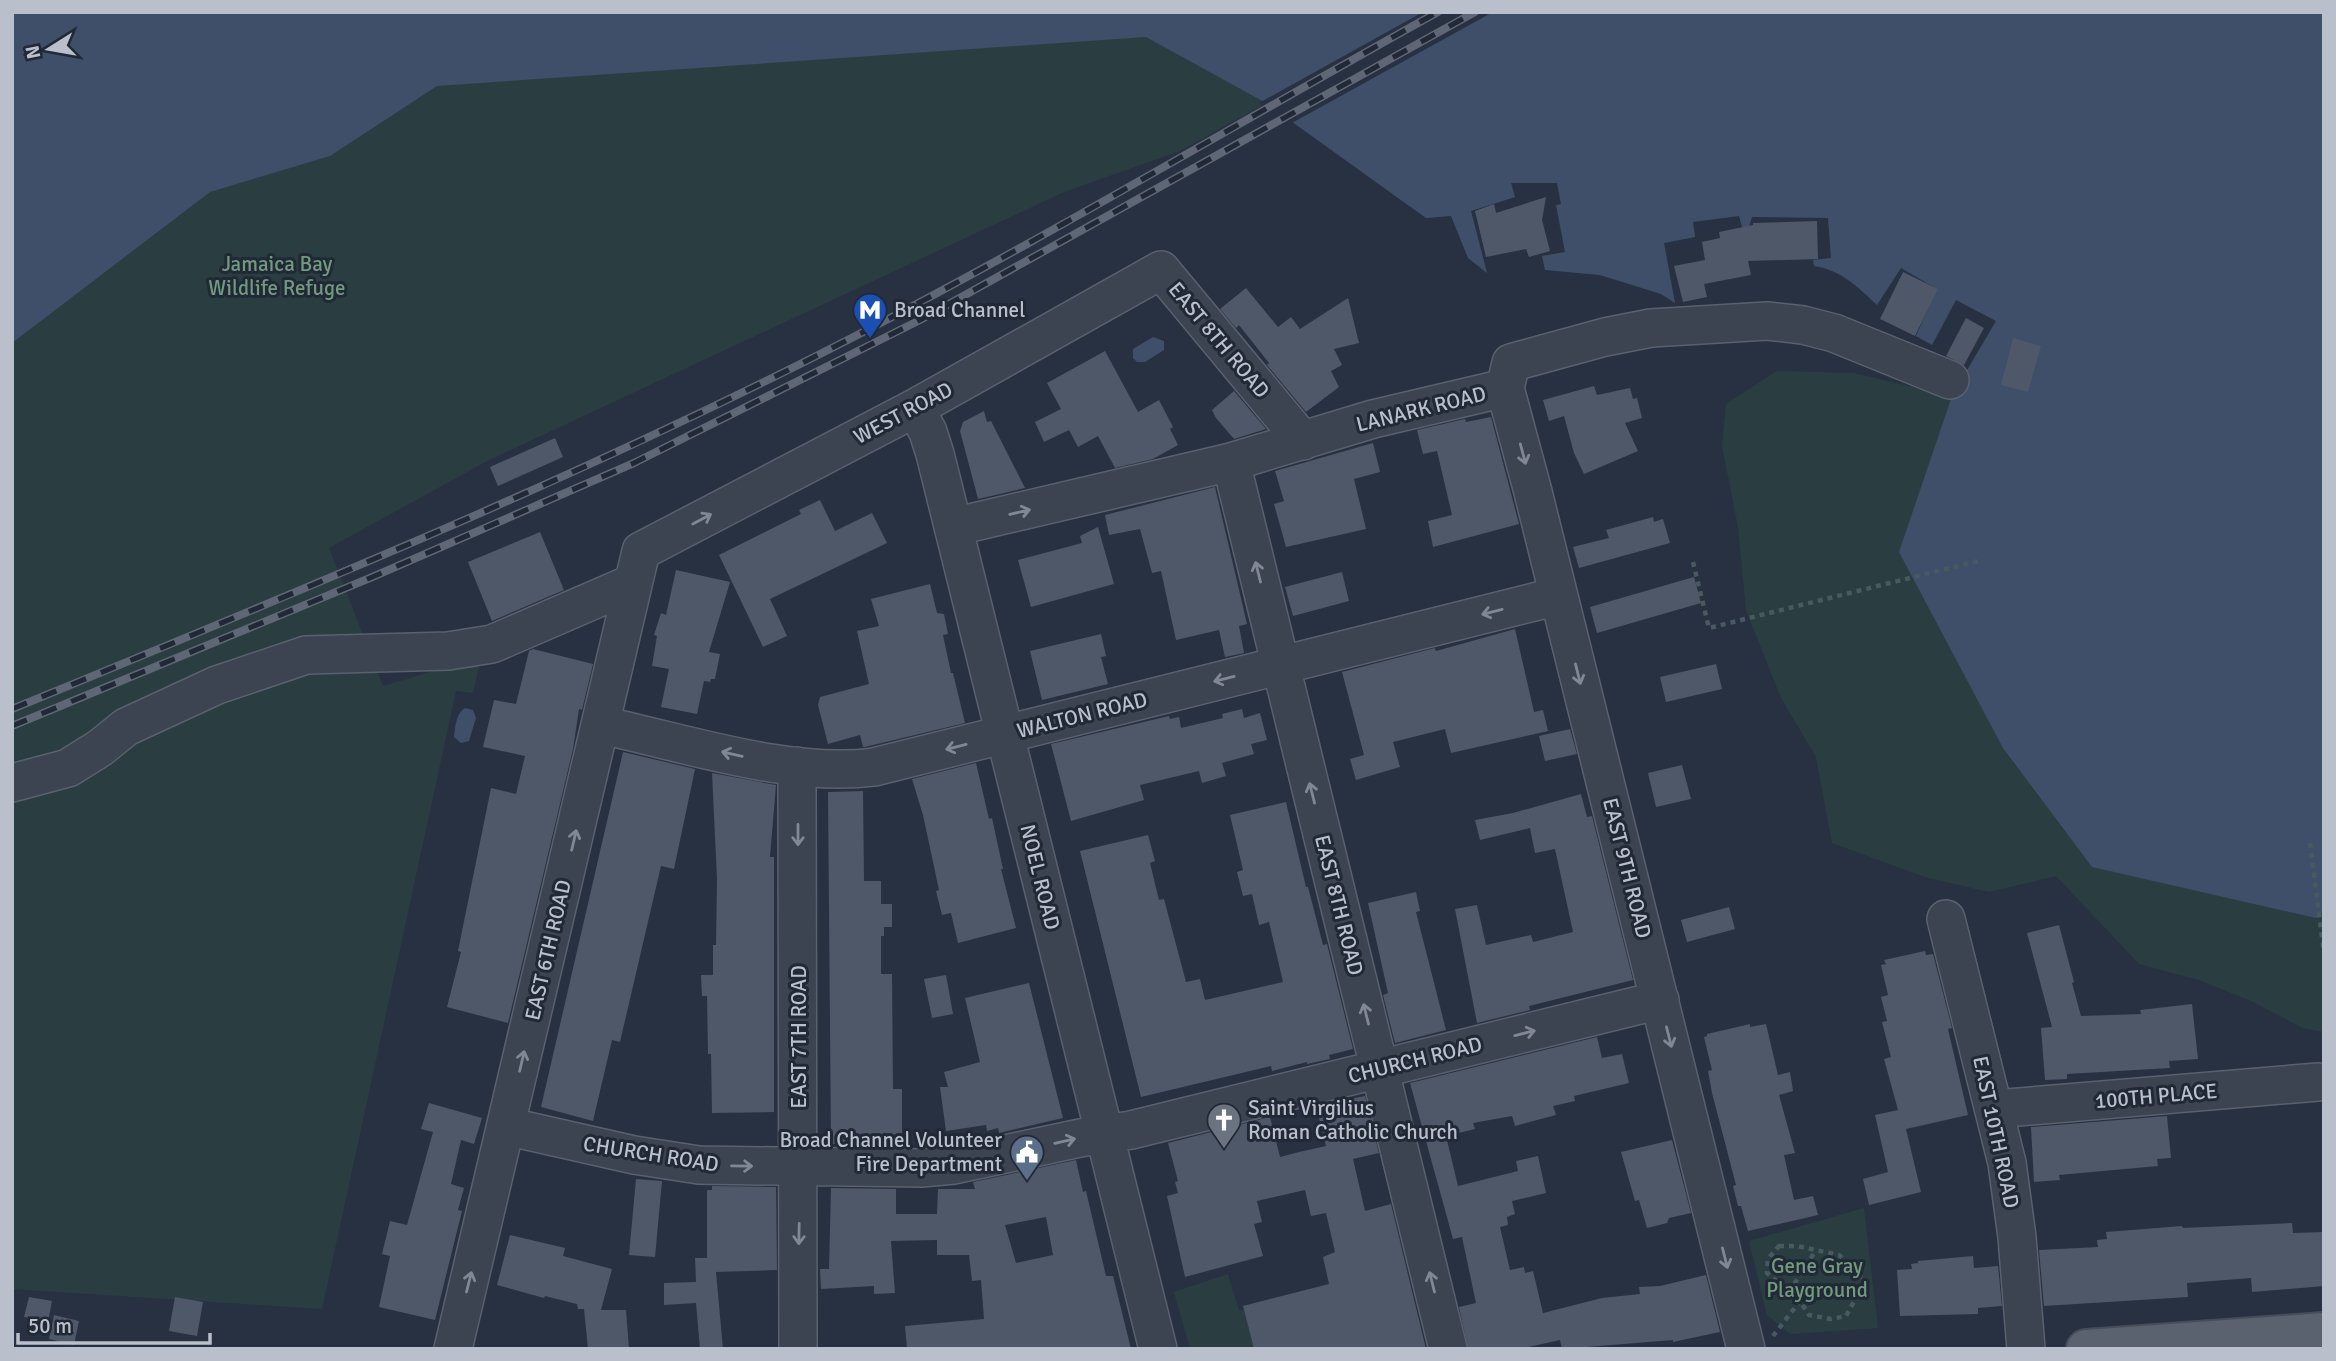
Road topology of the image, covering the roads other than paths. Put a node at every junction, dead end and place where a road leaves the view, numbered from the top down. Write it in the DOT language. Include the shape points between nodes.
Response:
graph roads {
  1 [pos="1161,271"];
  2 [pos="1950,380"];
  3 [pos="1504,388"];
  4 [pos="915,408"];
  5 [pos="1303,441"];
  6 [pos="1231,462"];
  7 [pos="953,527"];
  8 [pos="637,567"];
  9 [pos="1558,596"];
  10 [pos="1281,665"];
  11 [pos="601,725"];
  12 [pos="1005,735"];
  13 [pos="797,766"];
  14 [pos="12,783"];
  15 [pos="1945,919"];
  16 [pos="1660,1000"];
  17 [pos="1380,1069"];
  18 [pos="2318,1082"];
  19 [pos="1995,1109"];
  20 [pos="506,1126"];
  21 [pos="1105,1134"];
  22 [pos="799,1167"];
  23 [pos="2324,1332"];
  24 [pos="1758,1344"];
  25 [pos="453,1349"];
  26 [pos="798,1349"];
  27 [pos="1158,1349"];
  28 [pos="1448,1349"];
  29 [pos="2026,1349"];
  30 [pos="2086,1349"];
  1 -- 4 [label="street, WEST ROAD"];
  1 -- 5 [label="street, EAST 8TH ROAD"];
  2 -- 3 [label="street, LANARK ROAD" via="1834,333 1803,325 1748,321 1650,328 1521,360 1511,363"];
  3 -- 5 [label="street, LANARK ROAD"];
  3 -- 9 [label="street, EAST 9TH ROAD, one-way"];
  4 -- 7 [label="street, NOEL ROAD" via="932,443"];
  8 -- 4 [label="street, WEST ROAD, one-way"];
  5 -- 6 [label="street, LANARK ROAD"];
  7 -- 6 [label="street, LANARK ROAD, one-way"];
  10 -- 6 [label="street, EAST 8TH ROAD, one-way"];
  7 -- 12 [label="street, NOEL ROAD"];
  8 -- 11 [label="street, EAST 6TH ROAD"];
  8 -- 14 [label="street, WEST ROAD" via="492,644 448,651 306,655 217,685 126,727 68,768"];
  9 -- 10 [label="street, WALTON ROAD, one-way"];
  9 -- 16 [label="street, EAST 9TH ROAD, one-way"];
  10 -- 12 [label="street, WALTON ROAD, one-way"];
  17 -- 10 [label="street, EAST 8TH ROAD, one-way"];
  13 -- 11 [label="street, WALTON ROAD, one-way"];
  20 -- 11 [label="street, EAST 6TH ROAD, one-way"];
  12 -- 13 [label="street, WALTON ROAD, one-way" via="874,767"];
  12 -- 21 [label="street, NOEL ROAD"];
  13 -- 22 [label="street, EAST 7TH ROAD, one-way"];
  15 -- 19 [label="street, EAST 10TH ROAD"];
  17 -- 16 [label="street, CHURCH ROAD, one-way"];
  16 -- 24 [label="street, EAST 9TH ROAD, one-way"];
  17 -- 21 [label="street, CHURCH ROAD"];
  28 -- 17 [label="street, EAST 8TH ROAD, one-way"];
  18 -- 19 [label="street, 100TH PLACE"];
  19 -- 29 [label="street, EAST 10TH ROAD" via="2011,1189"];
  20 -- 22 [label="street, CHURCH ROAD, one-way" via="679,1163"];
  25 -- 20 [label="street, EAST 6TH ROAD, one-way"];
  22 -- 21 [label="street, CHURCH ROAD, one-way" via="939,1167"];
  21 -- 27 [label="street, NOEL ROAD"];
  22 -- 26 [label="street, EAST 7TH ROAD, one-way"];
  23 -- 30 [label="main road"];
}
